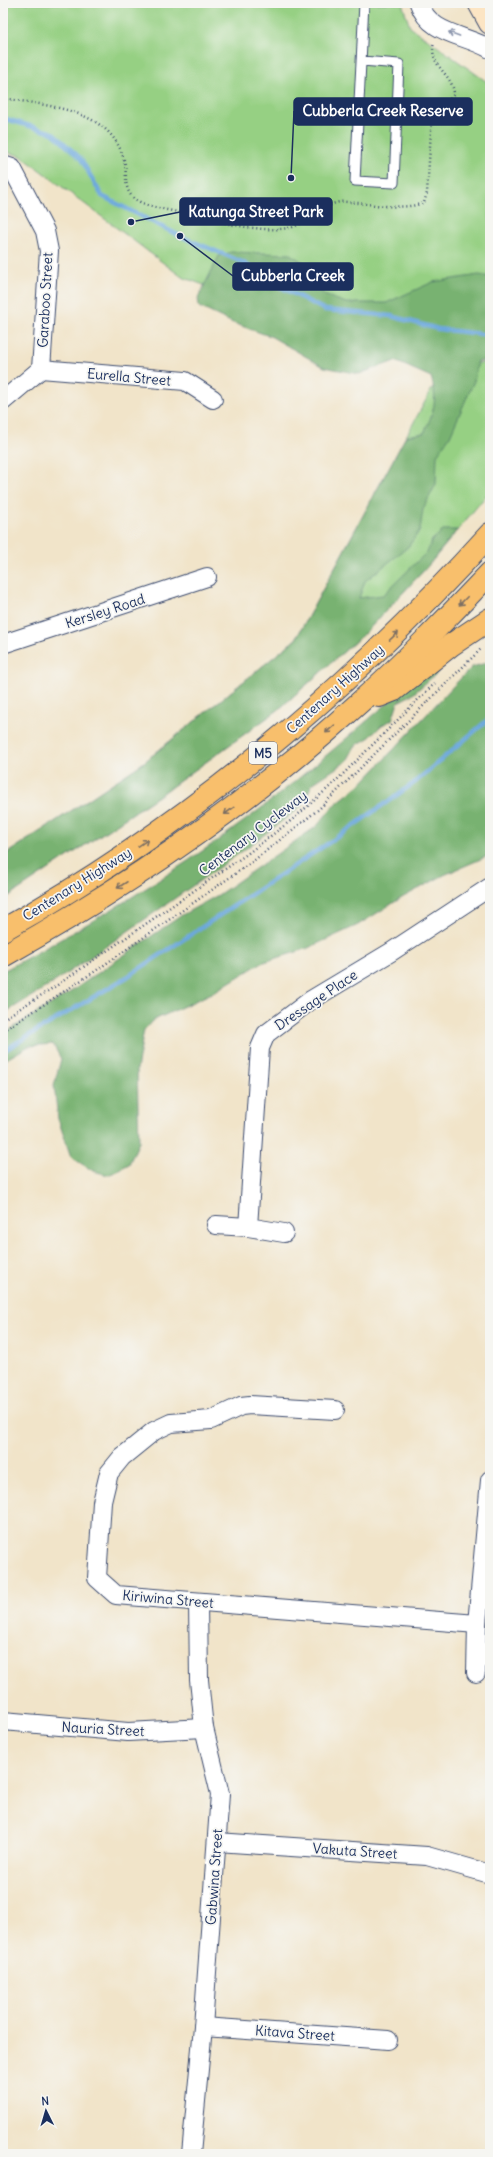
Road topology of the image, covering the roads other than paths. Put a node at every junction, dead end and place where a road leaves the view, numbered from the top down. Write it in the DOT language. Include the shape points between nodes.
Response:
graph roads {
  1 [pos="364,3"];
  2 [pos="419,3"];
  3 [pos="479,3"];
  4 [pos="490,23"];
  5 [pos="490,49"];
  6 [pos="362,61"];
  7 [pos="7,167"];
  8 [pos="41,369"];
  9 [pos="213,399"];
  10 [pos="3,401"];
  11 [pos="490,534"];
  12 [pos="490,572"];
  13 [pos="207,577"];
  14 [pos="490,619"];
  15 [pos="3,644"];
  16 [pos="359,703"];
  17 [pos="490,888"];
  18 [pos="3,930"];
  19 [pos="3,956"];
  20 [pos="216,1225"];
  21 [pos="248,1227"];
  22 [pos="284,1233"];
  23 [pos="335,1410"];
  24 [pos="490,1480"];
  25 [pos="198,1602"];
  26 [pos="477,1624"];
  27 [pos="476,1672"];
  28 [pos="3,1722"];
  29 [pos="204,1728"];
  30 [pos="218,1842"];
  31 [pos="490,1874"];
  32 [pos="203,2027"];
  33 [pos="388,2040"];
  34 [pos="191,2154"];
  1 -- 6 [label="lane"];
  5 -- 2 [label="street, one-way" via="436,27"];
  3 -- 4 [label="main road"];
  6 -- 6 [label="lane" via="355,181 394,183 399,64"];
  7 -- 8 [label="street, Garaboo Street" via="45,231 49,251"];
  8 -- 9 [label="street, Eurella Street" via="185,382"];
  8 -- 10 [label="street"];
  18 -- 11 [label="highway, Centenary Highway / M5, one-way" via="87,881 214,792 287,734 406,624"];
  12 -- 16 [label="highway, Centenary Highway / M5, one-way" via="438,628"];
  13 -- 15 [label="street, Kersley Road"];
  14 -- 16 [label="highway" via="451,645 394,690"];
  16 -- 19 [label="highway, Centenary Highway / M5, one-way" via="256,790 204,829 64,922"];
  17 -- 21 [label="street, Dressage Place" via="311,1000 266,1034 260,1048"];
  20 -- 21 [label="street"];
  21 -- 22 [label="street"];
  23 -- 25 [label="street, Kiriwina Street" via="250,1404 211,1420 171,1424 154,1431 122,1457 109,1473 102,1502 97,1578 116,1595"];
  24 -- 26 [label="street"];
  25 -- 26 [label="street, Kiriwina Street"];
  25 -- 29 [label="street, Gabwina Street" via="199,1680"];
  26 -- 27 [label="street"];
  28 -- 29 [label="street, Nauria Street" via="128,1732"];
  29 -- 30 [label="street, Gabwina Street" via="220,1794"];
  30 -- 31 [label="street, Vakuta Street" via="426,1856"];
  30 -- 32 [label="street, Gabwina Street"];
  32 -- 33 [label="street, Kitava Street"];
  32 -- 34 [label="street, Gabwina Street"];
}
